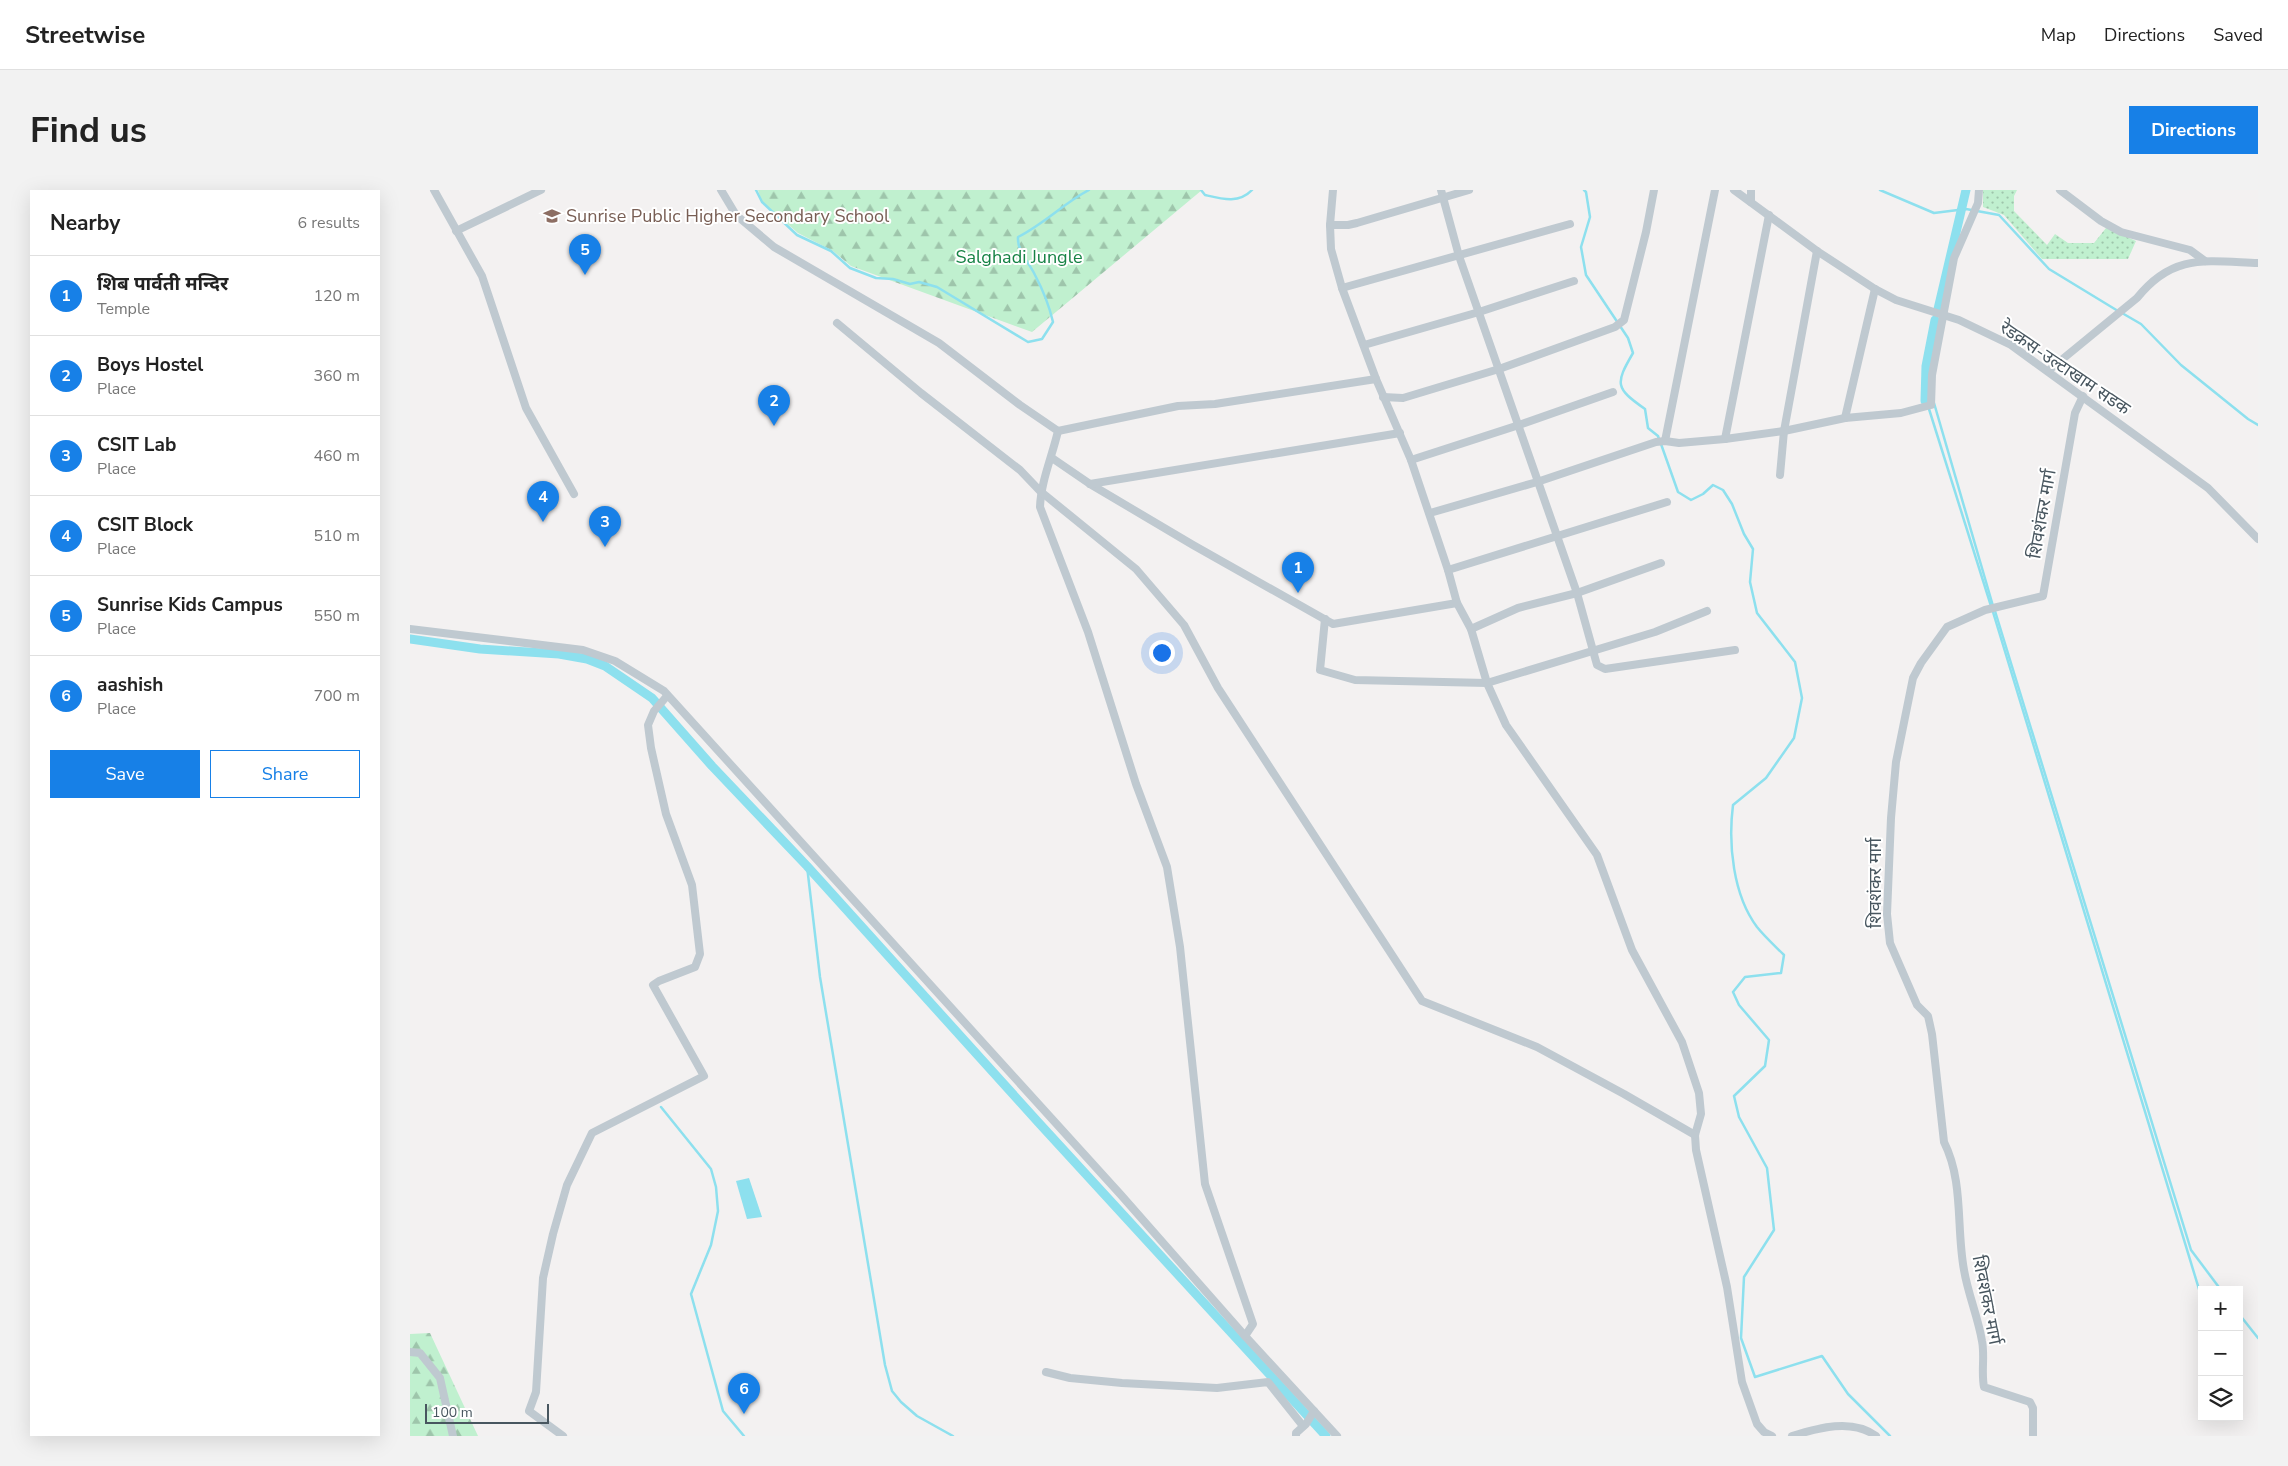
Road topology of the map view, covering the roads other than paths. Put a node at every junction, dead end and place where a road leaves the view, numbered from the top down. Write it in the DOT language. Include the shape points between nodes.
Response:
graph roads {
  1 [pos="434,190"];
  2 [pos="541,190"];
  3 [pos="721,190"];
  4 [pos="1333,190"];
  5 [pos="1469,190"];
  6 [pos="1654,190"];
  7 [pos="1715,190"];
  8 [pos="1734,190"];
  9 [pos="1751,190"];
  10 [pos="1979,190"];
  11 [pos="2060,190"];
  12 [pos="1442,194"];
  13 [pos="1751,202"];
  14 [pos="1769,215"];
  15 [pos="1570,224"];
  16 [pos="1330,225"];
  17 [pos="456,231"];
  18 [pos="1817,252"];
  19 [pos="1459,256"];
  20 [pos="2205,261"];
  21 [pos="2258,264"];
  22 [pos="1574,281"];
  23 [pos="1342,288"];
  24 [pos="1875,289"];
  25 [pos="1479,312"];
  26 [pos="1943,314"];
  27 [pos="837,323"];
  28 [pos="1364,345"];
  29 [pos="1499,369"];
  30 [pos="2048,371"];
  31 [pos="1376,378"];
  32 [pos="1613,392"];
  33 [pos="2083,396"];
  34 [pos="1383,397"];
  35 [pos="1845,418"];
  36 [pos="1519,425"];
  37 [pos="1058,431"];
  38 [pos="1784,431"];
  39 [pos="1400,433"];
  40 [pos="1725,439"];
  41 [pos="1665,440"];
  42 [pos="1052,458"];
  43 [pos="1411,460"];
  44 [pos="1780,474"];
  45 [pos="1537,482"];
  46 [pos="1090,484"];
  47 [pos="1040,492"];
  48 [pos="574,494"];
  49 [pos="1667,502"];
  50 [pos="1430,513"];
  51 [pos="1556,536"];
  52 [pos="2258,539"];
  53 [pos="1661,562"];
  54 [pos="1448,570"];
  55 [pos="1577,593"];
  56 [pos="1457,603"];
  57 [pos="1707,611"];
  58 [pos="1325,619"];
  59 [pos="410,629"];
  60 [pos="1471,629"];
  61 [pos="1592,650"];
  62 [pos="1735,650"];
  63 [pos="1487,683"];
  64 [pos="666,698"];
  65 [pos="1696,1135"];
  66 [pos="1245,1336"];
  67 [pos="410,1352"];
  68 [pos="1046,1372"];
  69 [pos="1312,1413"];
  70 [pos="1305,1425"];
  71 [pos="453,1436"];
  72 [pos="563,1436"];
  73 [pos="1296,1436"];
  74 [pos="1336,1436"];
  75 [pos="1772,1436"];
  76 [pos="1792,1436"];
  77 [pos="1876,1436"];
  78 [pos="2033,1436"];
  1 -- 17 [label="street"];
  2 -- 17 [label="street"];
  3 -- 37 [label="street" via="736,215 774,247 939,343"];
  4 -- 16 [label="street"];
  5 -- 12 [label="street"];
  6 -- 29 [label="street" via="1624,320 1615,327"];
  7 -- 41 [label="street"];
  8 -- 13 [label="street, रेडक्रस-उल्टाखाम सडक"];
  9 -- 13 [label="street"];
  10 -- 26 [label="street" via="1978,203 1954,258"];
  11 -- 20 [label="street" via="2121,232 2190,250"];
  12 -- 16 [label="street" via="1357,223"];
  12 -- 19 [label="street"];
  13 -- 14 [label="street, रेडक्रस-उल्टाखाम सडक"];
  14 -- 18 [label="street, रेडक्रस-उल्टाखाम सडक"];
  14 -- 40 [label="street"];
  15 -- 19 [label="street"];
  16 -- 23 [label="street" via="1331,249"];
  17 -- 48 [label="street" via="482,276 526,408"];
  18 -- 24 [label="street, रेडक्रस-उल्टाखाम सडक"];
  18 -- 38 [label="street"];
  19 -- 23 [label="street"];
  19 -- 25 [label="street"];
  20 -- 21 [label="street"];
  20 -- 30 [label="street" via="2184,263 2162,275"];
  22 -- 25 [label="street"];
  23 -- 28 [label="street"];
  24 -- 26 [label="street, रेडक्रस-उल्टाखाम सडक" via="1896,300"];
  24 -- 35 [label="street"];
  25 -- 28 [label="street"];
  25 -- 29 [label="street"];
  26 -- 30 [label="street, रेडक्रस-उल्टाखाम सडक" via="2011,345"];
  26 -- 35 [label="street" via="1932,375 1932,404 1901,413"];
  27 -- 47 [label="street" via="1020,470"];
  28 -- 31 [label="street"];
  29 -- 34 [label="street" via="1403,398"];
  29 -- 36 [label="street"];
  30 -- 33 [label="street, रेडक्रस-उल्टाखाम सडक"];
  31 -- 34 [label="street"];
  31 -- 37 [label="street" via="1215,404 1178,406"];
  32 -- 36 [label="street"];
  33 -- 52 [label="street, रेडक्रस-उल्टाखाम सडक" via="2208,488"];
  33 -- 78 [label="street, शिवशंकर मार्ग" via="2075,413 2043,596 1985,610 1947,627 1913,678 1896,762 1889,860 1887,914 1890,943 1917,1005 1928,1016 1932,1034 1944,1142 1951,1155 1957,1183 1964,1270 1983,1346 1984,1387 2030,1402"];
  34 -- 39 [label="street"];
  35 -- 38 [label="street"];
  36 -- 43 [label="street"];
  36 -- 45 [label="street"];
  37 -- 42 [label="street"];
  38 -- 40 [label="street"];
  38 -- 44 [label="street"];
  39 -- 43 [label="street"];
  39 -- 46 [label="street"];
  40 -- 41 [label="street" via="1679,443"];
  41 -- 45 [label="street"];
  42 -- 46 [label="street"];
  42 -- 47 [label="street"];
  43 -- 50 [label="street"];
  45 -- 50 [label="street"];
  45 -- 51 [label="street"];
  46 -- 58 [label="street"];
  47 -- 65 [label="street" via="1136,568 1184,625 1218,688 1422,1001 1537,1047"];
  47 -- 66 [label="street" via="1040,507 1088,632 1136,784 1167,867 1180,947 1205,1184 1254,1324"];
  49 -- 51 [label="street"];
  50 -- 54 [label="street"];
  51 -- 54 [label="street"];
  51 -- 55 [label="street"];
  53 -- 55 [label="street"];
  54 -- 56 [label="street"];
  55 -- 60 [label="street" via="1518,608"];
  55 -- 61 [label="street"];
  56 -- 58 [label="street" via="1333,624"];
  56 -- 60 [label="street"];
  57 -- 61 [label="street" via="1655,632"];
  58 -- 63 [label="street" via="1320,670 1355,680"];
  59 -- 64 [label="street" via="582,650 615,661"];
  60 -- 63 [label="street"];
  61 -- 62 [label="street" via="1597,665 1605,669"];
  61 -- 63 [label="street"];
  63 -- 65 [label="street" via="1506,725 1596,855 1632,950 1682,1042 1699,1093 1701,1114"];
  64 -- 66 [label="street" via="1121,1195"];
  64 -- 72 [label="street" via="648,725 651,748 666,814 692,885 700,954 695,967 659,980 653,986 704,1076 592,1132 568,1185 543,1278 536,1392 529,1411"];
  65 -- 75 [label="street" via="1696,1150 1727,1287 1742,1382 1756,1424"];
  66 -- 69 [label="street"];
  67 -- 71 [label="street" via="420,1353 440,1378"];
  68 -- 70 [label="street" via="1070,1378 1122,1383 1217,1388 1268,1382"];
  69 -- 70 [label="street"];
  69 -- 74 [label="street"];
  70 -- 73 [label="street"];
  76 -- 77 [label="street" via="1824,1427 1850,1427"];
}
